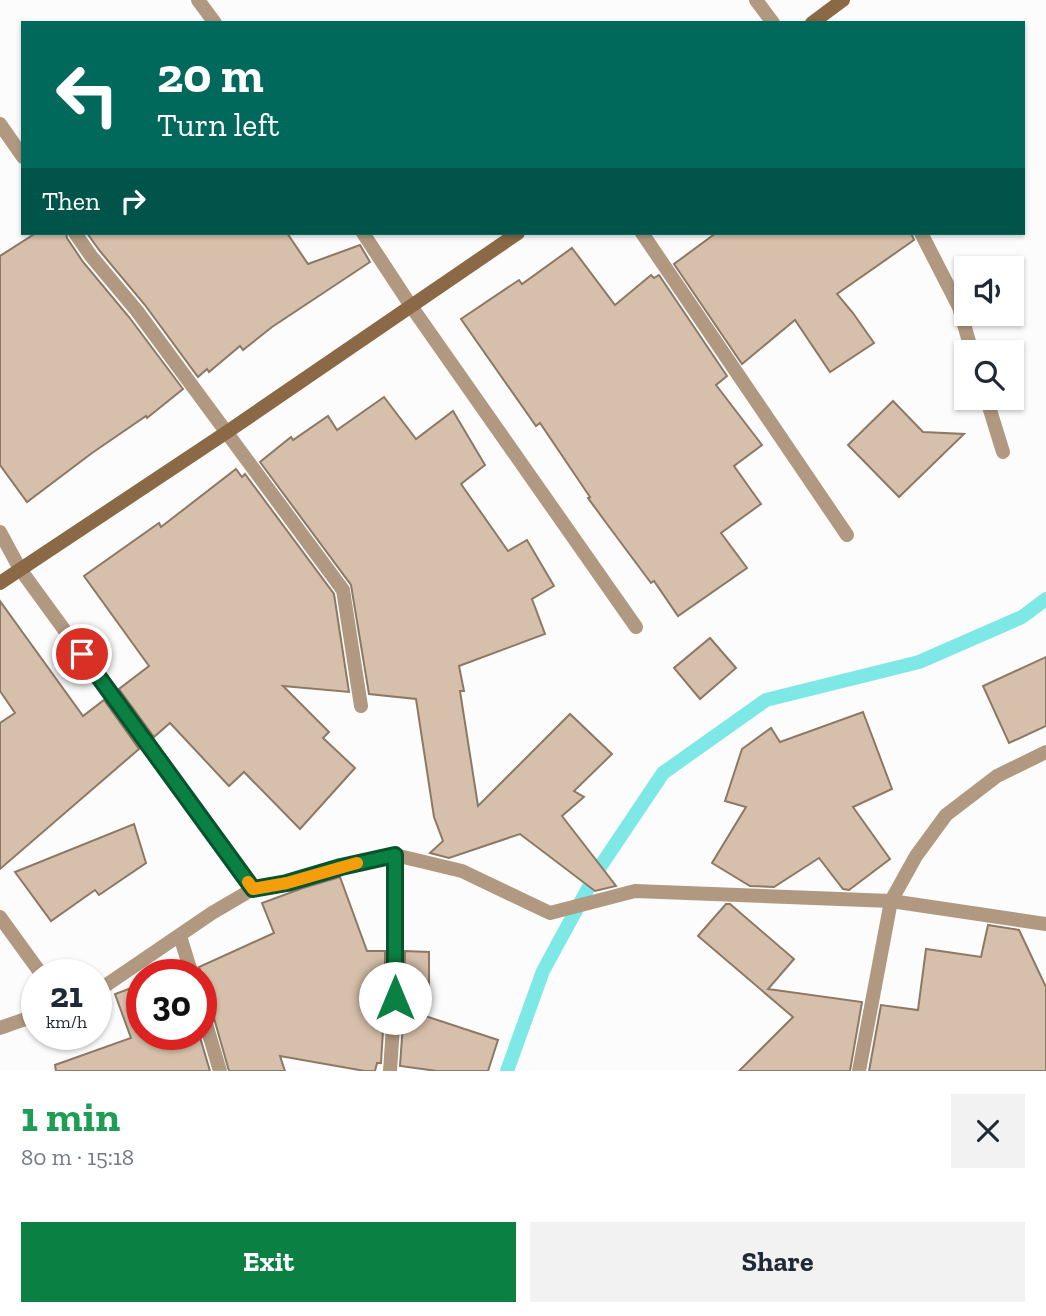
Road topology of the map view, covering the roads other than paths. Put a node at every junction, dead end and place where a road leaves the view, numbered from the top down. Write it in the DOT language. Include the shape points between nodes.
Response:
graph roads {
  1 [pos="198,0"];
  2 [pos="756,0"];
  3 [pos="843,0"];
  4 [pos="214,21"];
  5 [pos="772,21"];
  6 [pos="815,21"];
  7 [pos="0,124"];
  8 [pos="21,153"];
  9 [pos="76,235"];
  10 [pos="364,235"];
  11 [pos="515,235"];
  12 [pos="643,235"];
  13 [pos="923,235"];
  14 [pos="411,306"];
  15 [pos="969,340"];
  16 [pos="990,410"];
  17 [pos="227,432"];
  18 [pos="1003,452"];
  19 [pos="0,532"];
  20 [pos="847,535"];
  21 [pos="20,569"];
  22 [pos="0,583"];
  23 [pos="636,627"];
  24 [pos="360,706"];
  25 [pos="1046,752"];
  26 [pos="395,855"];
  27 [pos="253,889"];
  28 [pos="891,901"];
  29 [pos="0,917"];
  30 [pos="1046,924"];
  31 [pos="180,936"];
  32 [pos="30,959"];
  33 [pos="187,959"];
  34 [pos="112,981"];
  35 [pos="21,1021"];
  36 [pos="0,1028"];
  37 [pos="214,1050"];
  38 [pos="220,1071"];
  39 [pos="390,1071"];
  40 [pos="859,1071"];
  1 -- 4 [label="street"];
  2 -- 5 [label="street"];
  3 -- 6 [label="street"];
  7 -- 8 [label="street"];
  9 -- 17 [label="street"];
  10 -- 14 [label="street"];
  11 -- 14 [label="street"];
  12 -- 20 [label="street"];
  13 -- 15 [label="street" via="959,307"];
  14 -- 17 [label="street"];
  14 -- 23 [label="street"];
  16 -- 18 [label="street"];
  17 -- 21 [label="street"];
  17 -- 24 [label="street" via="343,590"];
  19 -- 21 [label="street"];
  21 -- 22 [label="street"];
  21 -- 27 [label="street"];
  25 -- 28 [label="street" via="997,776 946,815"];
  26 -- 27 [label="street"];
  26 -- 28 [label="street" via="463,871 550,913 635,891"];
  26 -- 39 [label="street"];
  27 -- 31 [label="street"];
  28 -- 30 [label="street"];
  28 -- 40 [label="street"];
  29 -- 32 [label="street"];
  31 -- 33 [label="street"];
  31 -- 34 [label="street"];
  35 -- 36 [label="street"];
  37 -- 38 [label="street"];
}
